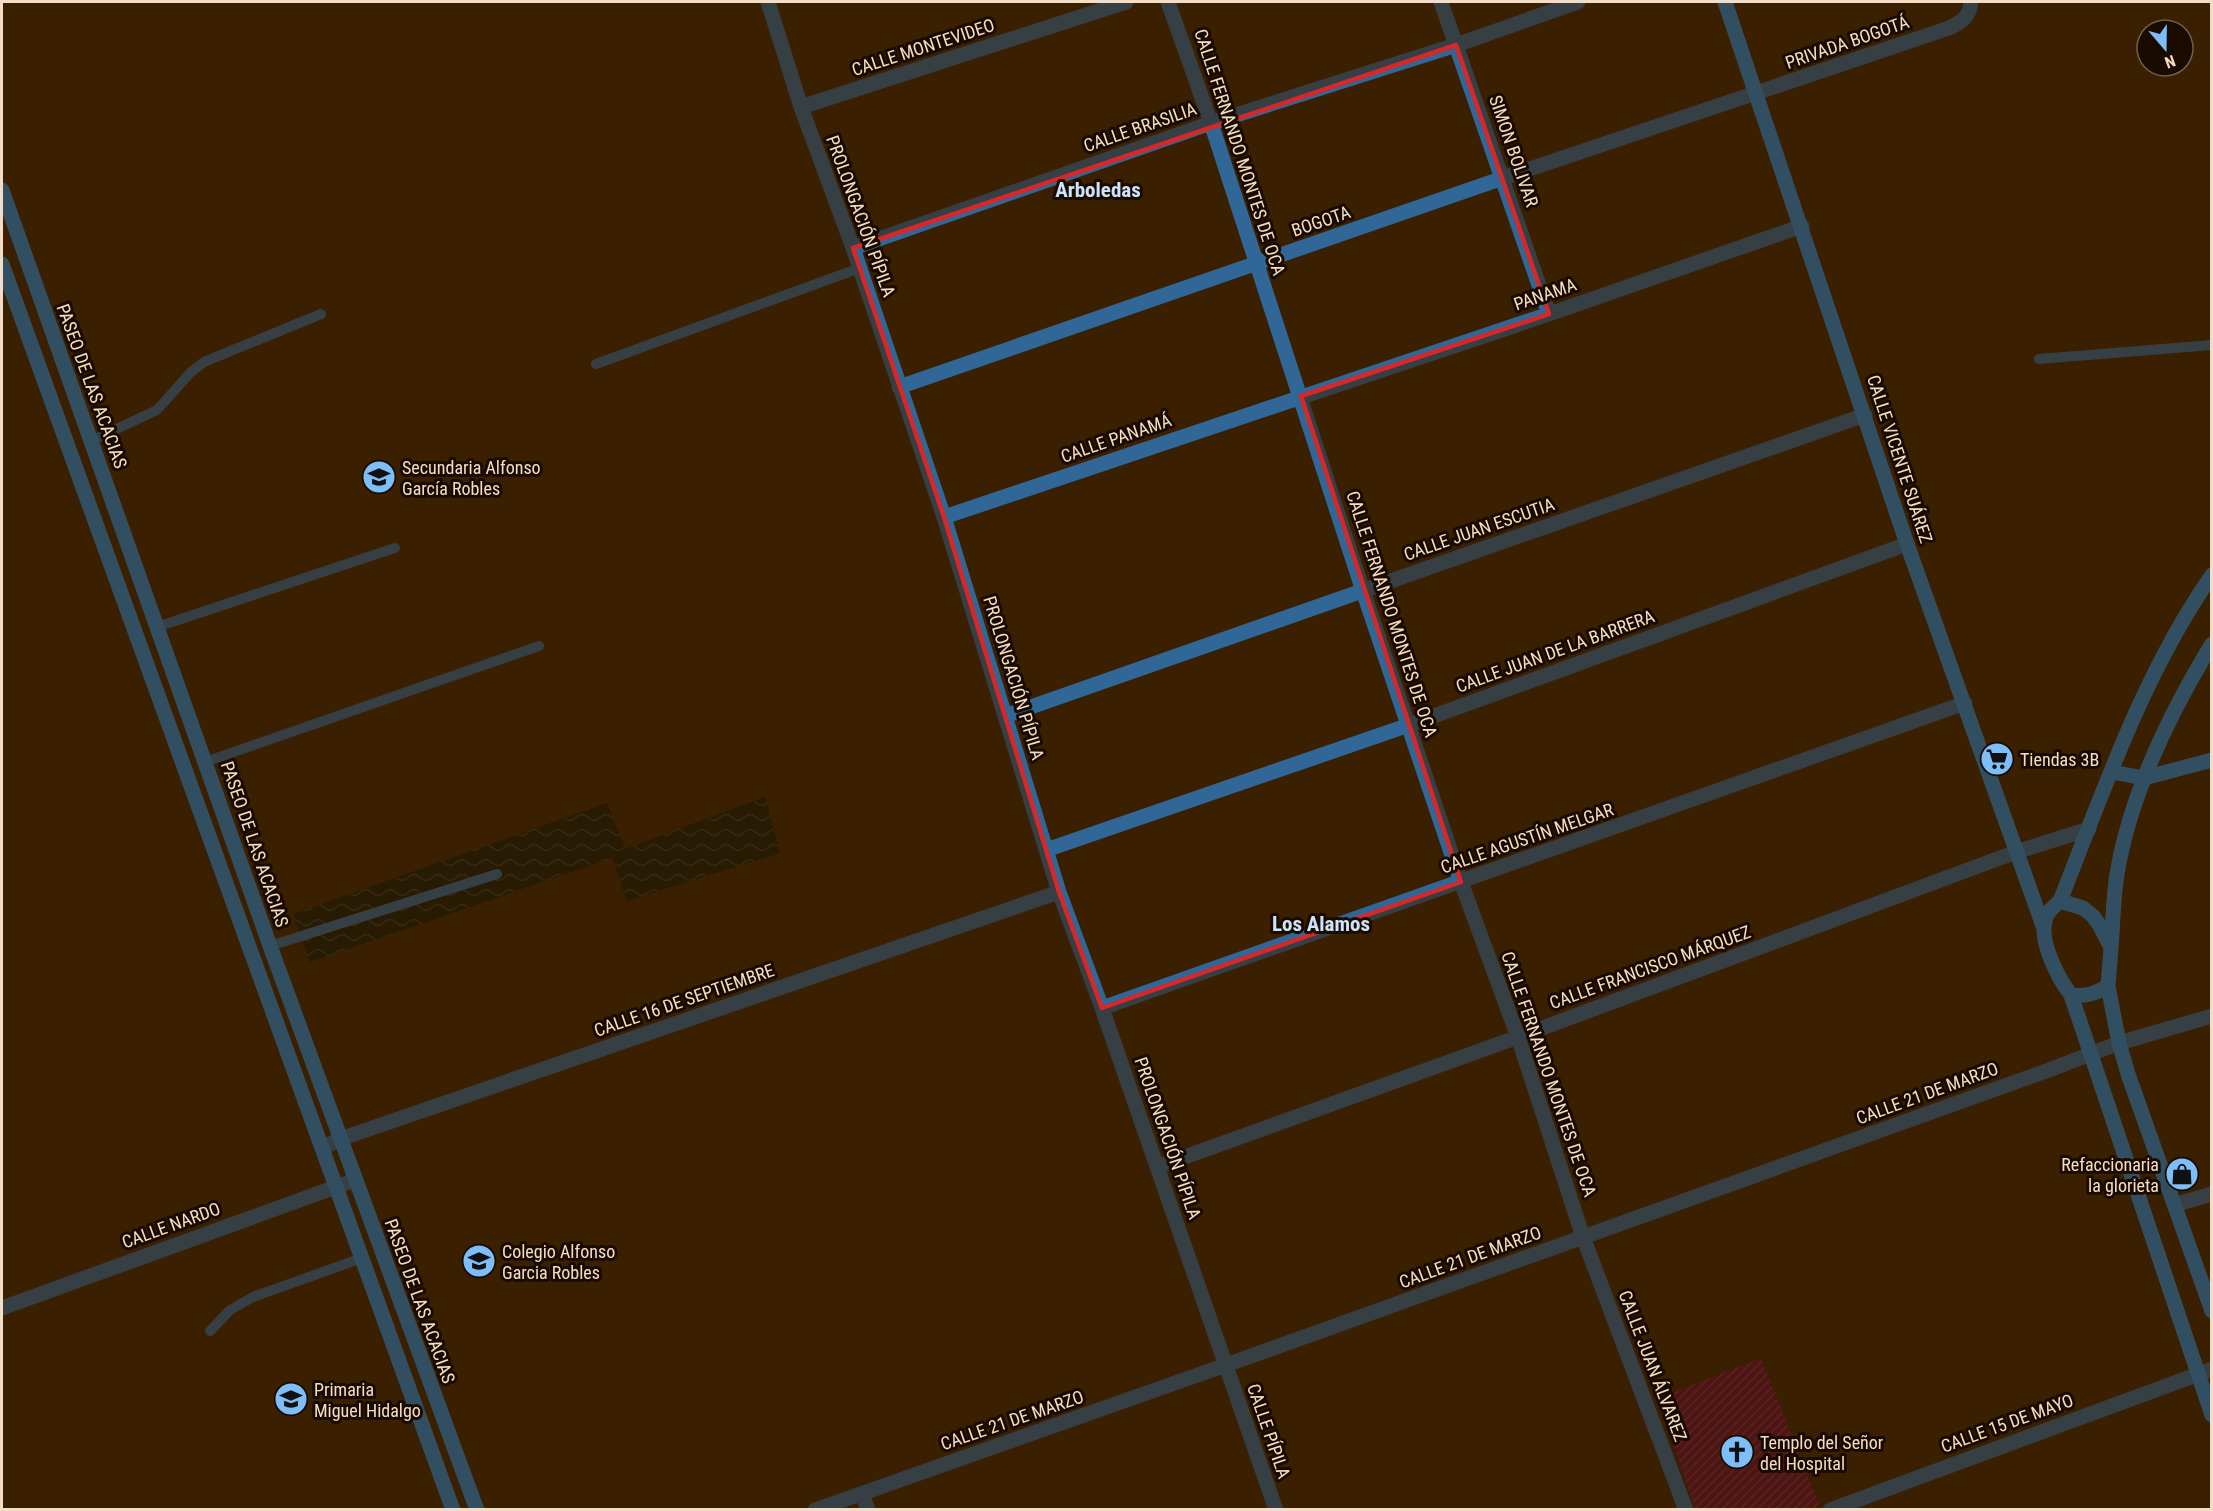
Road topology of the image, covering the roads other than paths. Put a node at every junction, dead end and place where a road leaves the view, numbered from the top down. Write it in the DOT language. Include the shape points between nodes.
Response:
graph roads {
  1 [pos="768,2"];
  2 [pos="1126,2"];
  3 [pos="1168,2"];
  4 [pos="1441,2"];
  5 [pos="1578,2"];
  6 [pos="1725,2"];
  7 [pos="1971,2"];
  8 [pos="1456,45"];
  9 [pos="1757,94"];
  10 [pos="801,107"];
  11 [pos="1211,123"];
  12 [pos="1503,178"];
  13 [pos="2,190"];
  14 [pos="1802,226"];
  15 [pos="853,248"];
  16 [pos="2,264"];
  17 [pos="1256,264"];
  18 [pos="860,268"];
  19 [pos="321,314"];
  20 [pos="1549,314"];
  21 [pos="2211,345"];
  22 [pos="2039,359"];
  23 [pos="596,364"];
  24 [pos="899,387"];
  25 [pos="1301,396"];
  26 [pos="1865,414"];
  27 [pos="91,441"];
  28 [pos="944,517"];
  29 [pos="1907,544"];
  30 [pos="395,548"];
  31 [pos="2211,575"];
  32 [pos="1363,591"];
  33 [pos="157,627"];
  34 [pos="2211,644"];
  35 [pos="539,646"];
  36 [pos="1965,704"];
  37 [pos="1005,716"];
  38 [pos="1409,725"];
  39 [pos="2211,760"];
  40 [pos="205,762"];
  41 [pos="2112,772"];
  42 [pos="2144,777"];
  43 [pos="2089,829"];
  44 [pos="1046,850"];
  45 [pos="2016,852"];
  46 [pos="497,874"];
  47 [pos="1461,882"];
  48 [pos="1059,892"];
  49 [pos="2060,902"];
  50 [pos="2043,926"];
  51 [pos="270,946"];
  52 [pos="2112,948"];
  53 [pos="2108,986"];
  54 [pos="2071,995"];
  55 [pos="1102,1008"];
  56 [pos="2211,1016"];
  57 [pos="1518,1036"];
  58 [pos="2119,1042"];
  59 [pos="2089,1054"];
  60 [pos="340,1139"];
  61 [pos="322,1148"];
  62 [pos="1157,1167"];
  63 [pos="355,1180"];
  64 [pos="336,1186"];
  65 [pos="2211,1194"];
  66 [pos="2174,1205"];
  67 [pos="1583,1237"];
  68 [pos="362,1258"];
  69 [pos="2,1308"];
  70 [pos="2211,1311"];
  71 [pos="210,1331"];
  72 [pos="1226,1365"];
  73 [pos="2205,1372"];
  74 [pos="2211,1415"];
  75 [pos="862,1494"];
  76 [pos="453,1509"];
  77 [pos="477,1509"];
  78 [pos="815,1509"];
  79 [pos="868,1509"];
  80 [pos="1276,1509"];
  81 [pos="1686,1509"];
  82 [pos="1830,1509"];
  1 -- 10 [label="street, PROLONGACIÓN PÍPILA"];
  2 -- 10 [label="street, CALLE MONTEVIDEO"];
  3 -- 11 [label="street, CALLE FERNANDO MONTES DE OCA"];
  4 -- 8 [label="street, SIMON BOLIVAR"];
  5 -- 8 [label="street, CALLE BRASILIA"];
  6 -- 9 [label="street, CALLE VICENTE SUÁREZ"];
  7 -- 9 [label="street, PRIVADA BOGOTÁ" via="1968,15 1959,24"];
  8 -- 11 [label="street, CALLE BRASILIA"];
  8 -- 12 [label="street, SIMON BOLIVAR"];
  9 -- 12 [label="street, BOGOTA"];
  9 -- 14 [label="street, CALLE VICENTE SUÁREZ"];
  10 -- 15 [label="street, PROLONGACIÓN PÍPILA"];
  11 -- 15 [label="street, CALLE BRASILIA"];
  11 -- 17 [label="street, CALLE FERNANDO MONTES DE OCA"];
  12 -- 17 [label="street, BOGOTA"];
  12 -- 20 [label="street, SIMON BOLIVAR"];
  13 -- 27 [label="street, PASEO DE LAS ACACIAS"];
  14 -- 20 [label="street, PANAMA"];
  14 -- 26 [label="street, CALLE VICENTE SUÁREZ"];
  15 -- 18 [label="street, PROLONGACIÓN PÍPILA"];
  16 -- 61 [label="street"];
  17 -- 24 [label="street, BOGOTA"];
  17 -- 25 [label="street, CALLE FERNANDO MONTES DE OCA"];
  18 -- 23 [label="lane"];
  18 -- 24 [label="street, PROLONGACIÓN PÍPILA"];
  19 -- 27 [label="lane" via="204,362 190,372 157,410"];
  20 -- 25 [label="street, PANAMA"];
  21 -- 22 [label="lane"];
  24 -- 28 [label="street, PROLONGACIÓN PÍPILA"];
  25 -- 28 [label="street, CALLE PANAMÁ"];
  25 -- 32 [label="street, CALLE FERNANDO MONTES DE OCA"];
  26 -- 29 [label="street, CALLE VICENTE SUÁREZ"];
  26 -- 32 [label="street, CALLE JUAN ESCUTIA"];
  27 -- 33 [label="street, PASEO DE LAS ACACIAS"];
  28 -- 37 [label="street, PROLONGACIÓN PÍPILA"];
  29 -- 36 [label="street, CALLE VICENTE SUÁREZ"];
  29 -- 38 [label="street, CALLE JUAN DE LA BARRERA"];
  30 -- 33 [label="lane"];
  31 -- 41 [label="street" via="2149,683"];
  32 -- 37 [label="street, CALLE JUAN ESCUTIA"];
  32 -- 38 [label="street, CALLE FERNANDO MONTES DE OCA"];
  33 -- 40 [label="street, PASEO DE LAS ACACIAS"];
  34 -- 42 [label="street"];
  35 -- 40 [label="lane"];
  36 -- 45 [label="street, CALLE VICENTE SUÁREZ"];
  36 -- 47 [label="street, CALLE AGUSTÍN MELGAR"];
  37 -- 44 [label="street, PROLONGACIÓN PÍPILA"];
  38 -- 44 [label="street, CALLE JUAN DE LA BARRERA"];
  38 -- 47 [label="street, CALLE FERNANDO MONTES DE OCA"];
  39 -- 42 [label="street"];
  40 -- 51 [label="street, PASEO DE LAS ACACIAS"];
  41 -- 42 [label="street"];
  41 -- 43 [label="street"];
  42 -- 52 [label="street" via="2117,873"];
  43 -- 45 [label="street, CALLE FRANCISCO MÁRQUEZ"];
  43 -- 49 [label="street"];
  44 -- 48 [label="street, PROLONGACIÓN PÍPILA"];
  45 -- 50 [label="street, CALLE VICENTE SUÁREZ"];
  45 -- 57 [label="street, CALLE FRANCISCO MÁRQUEZ"];
  46 -- 51 [label="lane"];
  47 -- 55 [label="street, CALLE AGUSTÍN MELGAR"];
  47 -- 57 [label="street, CALLE FERNANDO MONTES DE OCA"];
  48 -- 55 [label="street, PROLONGACIÓN PÍPILA"];
  48 -- 60 [label="street, CALLE 16 DE SEPTIEMBRE"];
  49 -- 50 [label="street" via="2048,912"];
  49 -- 52 [label="street" via="2075,904 2093,916"];
  50 -- 54 [label="street" via="2047,948"];
  51 -- 60 [label="street, PASEO DE LAS ACACIAS"];
  52 -- 53 [label="street"];
  53 -- 54 [label="street" via="2081,997"];
  53 -- 58 [label="street"];
  54 -- 59 [label="street"];
  55 -- 62 [label="street, PROLONGACIÓN PÍPILA"];
  56 -- 58 [label="street, CALLE 21 DE MARZO"];
  57 -- 62 [label="street, CALLE FRANCISCO MÁRQUEZ"];
  57 -- 67 [label="street, CALLE FERNANDO MONTES DE OCA"];
  58 -- 59 [label="street, CALLE 21 DE MARZO"];
  58 -- 66 [label="street"];
  59 -- 67 [label="street, CALLE 21 DE MARZO"];
  59 -- 73 [label="street"];
  60 -- 61 [label="street, CALLE 16 DE SEPTIEMBRE"];
  60 -- 63 [label="street, PASEO DE LAS ACACIAS"];
  61 -- 64 [label="street"];
  62 -- 72 [label="street, PROLONGACIÓN PÍPILA"];
  63 -- 64 [label="street, CALLE NARDO"];
  63 -- 77 [label="street, PASEO DE LAS ACACIAS"];
  64 -- 68 [label="street"];
  64 -- 69 [label="street, CALLE NARDO"];
  65 -- 66 [label="street"];
  66 -- 70 [label="street"];
  67 -- 72 [label="street, CALLE 21 DE MARZO"];
  67 -- 81 [label="street, CALLE JUAN ÁLVAREZ"];
  68 -- 71 [label="lane" via="247,1300 230,1310"];
  68 -- 76 [label="street"];
  72 -- 75 [label="street, CALLE 21 DE MARZO"];
  72 -- 80 [label="street, CALLE PÍPILA"];
  73 -- 74 [label="street"];
  73 -- 82 [label="street, CALLE 15 DE MAYO"];
  75 -- 78 [label="street, CALLE 21 DE MARZO"];
  75 -- 79 [label="street"];
}
